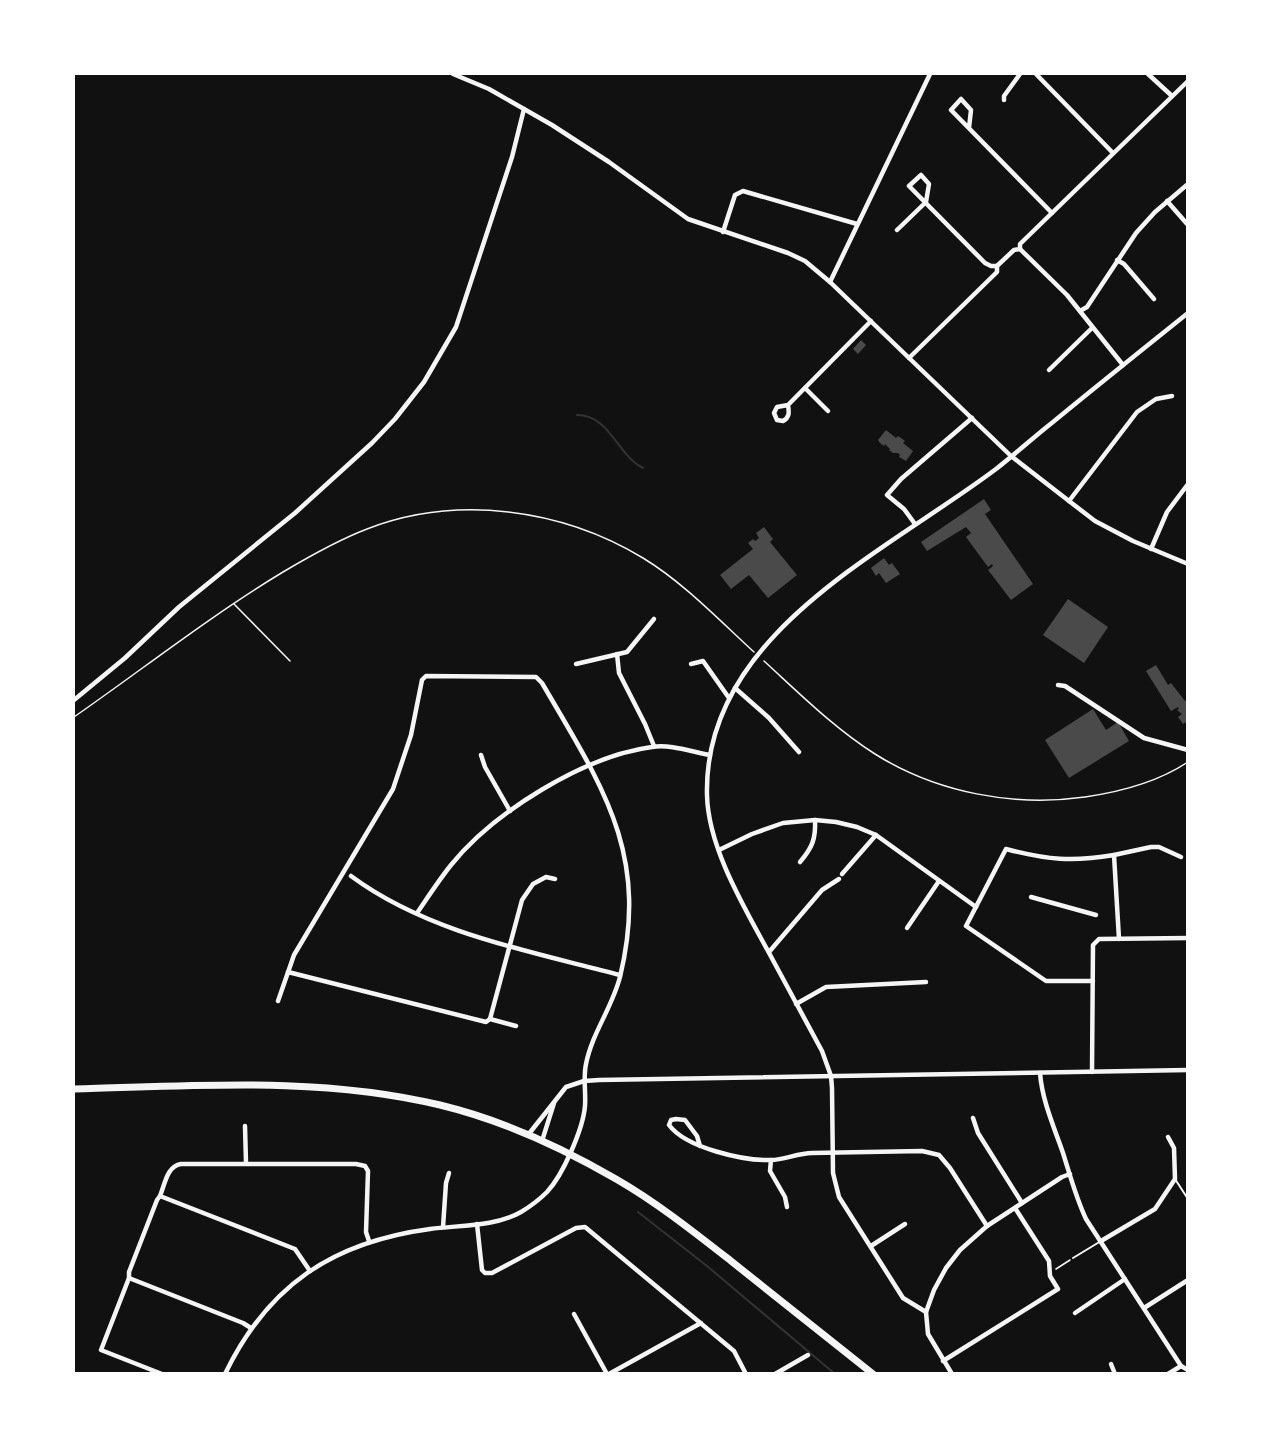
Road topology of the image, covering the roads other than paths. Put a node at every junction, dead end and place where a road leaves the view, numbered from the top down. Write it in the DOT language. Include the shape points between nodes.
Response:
graph roads {
  1 [pos="453,74"];
  2 [pos="930,74"];
  3 [pos="1020,74"];
  4 [pos="1036,74"];
  5 [pos="1148,74"];
  6 [pos="1187,83"];
  7 [pos="1172,96"];
  8 [pos="1004,100"];
  9 [pos="524,109"];
  10 [pos="969,128"];
  11 [pos="1113,153"];
  12 [pos="1188,184"];
  13 [pos="1167,201"];
  14 [pos="926,202"];
  15 [pos="1052,213"];
  16 [pos="857,224"];
  17 [pos="1188,225"];
  18 [pos="897,230"];
  19 [pos="723,232"];
  20 [pos="1020,249"];
  21 [pos="1117,260"];
  22 [pos="997,266"];
  23 [pos="830,282"];
  24 [pos="1154,299"];
  25 [pos="1080,311"];
  26 [pos="1188,313"];
  27 [pos="871,321"];
  28 [pos="1092,328"];
  29 [pos="909,358"];
  30 [pos="1123,365"];
  31 [pos="1049,370"];
  32 [pos="805,388"];
  33 [pos="1172,396"];
  34 [pos="788,405"];
  35 [pos="828,411"];
  36 [pos="972,418"];
  37 [pos="1011,456"];
  38 [pos="1188,484"];
  39 [pos="1068,501"];
  40 [pos="915,524"];
  41 [pos="1151,549"];
  42 [pos="1188,564"];
  43 [pos="654,619"];
  44 [pos="617,654"];
  45 [pos="576,664"];
  46 [pos="691,664"];
  47 [pos="1058,685"];
  48 [pos="735,688"];
  49 [pos="729,699"];
  50 [pos="74,700"];
  51 [pos="654,746"];
  52 [pos="1188,750"];
  53 [pos="799,752"];
  54 [pos="481,755"];
  55 [pos="710,756"];
  56 [pos="590,765"];
  57 [pos="510,811"];
  58 [pos="815,820"];
  59 [pos="876,835"];
  60 [pos="719,850"];
  61 [pos="1114,855"];
  62 [pos="1181,857"];
  63 [pos="800,862"];
  64 [pos="347,865"];
  65 [pos="342,876"];
  66 [pos="351,876"];
  67 [pos="555,879"];
  68 [pos="939,881"];
  69 [pos="1031,897"];
  70 [pos="976,907"];
  71 [pos="417,913"];
  72 [pos="1096,915"];
  73 [pos="907,928"];
  74 [pos="1188,938"];
  75 [pos="1119,939"];
  76 [pos="509,946"];
  77 [pos="769,952"];
  78 [pos="288,972"];
  79 [pos="620,975"];
  80 [pos="1093,981"];
  81 [pos="926,982"];
  82 [pos="278,1001"];
  83 [pos="796,1004"];
  84 [pos="490,1019"];
  85 [pos="516,1026"];
  86 [pos="1188,1070"];
  87 [pos="1040,1072"];
  88 [pos="1092,1072"];
  89 [pos="831,1076"];
  90 [pos="584,1081"];
  91 [pos="74,1089"];
  92 [pos="555,1100"];
  93 [pos="973,1118"];
  94 [pos="245,1126"];
  95 [pos="528,1135"];
  96 [pos="1168,1137"];
  97 [pos="542,1141"];
  98 [pos="700,1146"];
  99 [pos="833,1153"];
  100 [pos="771,1160"];
  101 [pos="246,1163"];
  102 [pos="449,1173"];
  103 [pos="1070,1174"];
  104 [pos="1175,1179"];
  105 [pos="160,1196"];
  106 [pos="1188,1199"];
  107 [pos="1022,1203"];
  108 [pos="787,1207"];
  109 [pos="1015,1208"];
  110 [pos="477,1224"];
  111 [pos="905,1224"];
  112 [pos="987,1226"];
  113 [pos="443,1227"];
  114 [pos="1101,1241"];
  115 [pos="369,1242"];
  116 [pos="870,1246"];
  117 [pos="1073,1258"];
  118 [pos="310,1271"];
  119 [pos="129,1278"];
  120 [pos="1125,1279"];
  121 [pos="1188,1280"];
  122 [pos="1144,1308"];
  123 [pos="926,1312"];
  124 [pos="1075,1313"];
  125 [pos="574,1314"];
  126 [pos="701,1323"];
  127 [pos="251,1328"];
  128 [pos="808,1355"];
  129 [pos="943,1361"];
  130 [pos="1111,1364"];
  131 [pos="1181,1366"];
  132 [pos="1188,1370"];
  133 [pos="162,1374"];
  134 [pos="225,1374"];
  135 [pos="608,1374"];
  136 [pos="746,1374"];
  137 [pos="775,1374"];
  138 [pos="873,1374"];
  139 [pos="952,1374"];
  140 [pos="1115,1374"];
  141 [pos="1168,1374"];
  1 -- 9 [label="street"];
  2 -- 16 [label="street"];
  3 -- 8 [label="street"];
  4 -- 11 [label="street"];
  5 -- 7 [label="street"];
  6 -- 7 [label="street"];
  7 -- 11 [label="street"];
  9 -- 19 [label="street" via="609,162 688,219"];
  9 -- 50 [label="street" via="456,327 419,389 372,443 296,513"];
  10 -- 10 [label="street" via="951,110 961,99 971,110"];
  10 -- 15 [label="street"];
  11 -- 15 [label="street"];
  12 -- 13 [label="street"];
  13 -- 17 [label="street"];
  13 -- 21 [label="street"];
  14 -- 14 [label="street" via="909,186 921,175 929,184"];
  14 -- 18 [label="street"];
  14 -- 22 [label="street" via="985,263"];
  15 -- 20 [label="street" via="1020,244"];
  16 -- 19 [label="street" via="743,191 735,195"];
  16 -- 23 [label="street"];
  19 -- 23 [label="street" via="788,253 805,261"];
  20 -- 22 [label="street"];
  20 -- 25 [label="street"];
  21 -- 24 [label="street"];
  21 -- 25 [label="street" via="1087,307"];
  22 -- 29 [label="street" via="997,272"];
  23 -- 27 [label="street"];
  25 -- 28 [label="street"];
  26 -- 30 [label="street"];
  27 -- 29 [label="street"];
  27 -- 32 [label="street"];
  28 -- 30 [label="street"];
  28 -- 31 [label="street"];
  29 -- 36 [label="street"];
  30 -- 37 [label="street"];
  32 -- 34 [label="street"];
  32 -- 35 [label="street"];
  33 -- 39 [label="street" via="1156,399 1137,412"];
  36 -- 37 [label="street"];
  36 -- 40 [label="street" via="887,495 904,508"];
  37 -- 39 [label="street"];
  37 -- 40 [label="street"];
  38 -- 41 [label="street" via="1167,512"];
  39 -- 41 [label="street" via="1095,521"];
  40 -- 48 [label="street" via="819,594 767,645"];
  41 -- 42 [label="street"];
  43 -- 44 [label="street" via="627,652"];
  44 -- 45 [label="street"];
  44 -- 51 [label="street" via="619,674"];
  46 -- 49 [label="street" via="703,661"];
  47 -- 52 [label="street" via="1144,738"];
  48 -- 49 [label="street"];
  48 -- 53 [label="street" via="770,718"];
  49 -- 55 [label="street"];
  51 -- 55 [label="street"];
  51 -- 56 [label="street"];
  54 -- 57 [label="street"];
  55 -- 60 [label="street" via="707,796"];
  56 -- 57 [label="street"];
  56 -- 64 [label="street" via="536,677 426,676 393,789"];
  56 -- 79 [label="street" via="622,839 629,882 629,928"];
  57 -- 71 [label="street" via="452,864"];
  58 -- 59 [label="street" via="857,827"];
  58 -- 60 [label="street" via="783,824"];
  58 -- 63 [label="street" via="812,848"];
  59 -- 68 [label="street"];
  59 -- 77 [label="street"];
  60 -- 77 [label="street" via="738,896"];
  61 -- 62 [label="street" via="1159,847"];
  61 -- 70 [label="street" via="1055,860 1006,849"];
  61 -- 75 [label="street"];
  64 -- 65 [label="street"];
  64 -- 66 [label="street"];
  65 -- 66 [label="street"];
  65 -- 78 [label="street" via="294,955"];
  66 -- 71 [label="street"];
  67 -- 76 [label="street" via="546,877 533,884 522,900"];
  68 -- 70 [label="street"];
  68 -- 73 [label="street"];
  69 -- 72 [label="street"];
  70 -- 80 [label="street" via="966,926 1046,981"];
  71 -- 76 [label="street"];
  74 -- 75 [label="street"];
  75 -- 80 [label="street" via="1099,939 1093,945"];
  76 -- 79 [label="street"];
  76 -- 84 [label="street"];
  77 -- 83 [label="street"];
  78 -- 82 [label="street"];
  78 -- 84 [label="street" via="486,1022"];
  79 -- 90 [label="street" via="613,1000 590,1047"];
  80 -- 88 [label="street"];
  81 -- 83 [label="street" via="826,987"];
  83 -- 89 [label="street"];
  84 -- 85 [label="street"];
  86 -- 88 [label="street"];
  87 -- 88 [label="street"];
  87 -- 89 [label="street"];
  87 -- 103 [label="street"];
  89 -- 90 [label="street"];
  89 -- 99 [label="street"];
  90 -- 92 [label="street" via="568,1086"];
  90 -- 110 [label="street" via="585,1105 579,1133 547,1192 518,1213"];
  91 -- 95 [label="main road" via="277,1085 339,1089 441,1106"];
  92 -- 95 [label="street"];
  92 -- 97 [label="street"];
  93 -- 107 [label="street" via="978,1133"];
  94 -- 101 [label="street"];
  95 -- 97 [label="main road"];
  96 -- 104 [label="street" via="1174,1148"];
  97 -- 138 [label="main road" via="618,1180 687,1227"];
  98 -- 98 [label="street" via="672,1130 671,1120 685,1120"];
  98 -- 100 [label="street"];
  99 -- 100 [label="street"];
  99 -- 112 [label="street" via="922,1151 939,1155"];
  99 -- 116 [label="street" via="833,1173 840,1197"];
  100 -- 108 [label="street" via="770,1171"];
  101 -- 105 [label="street" via="175,1165"];
  101 -- 115 [label="street" via="365,1166"];
  102 -- 113 [label="street"];
  103 -- 107 [label="street"];
  103 -- 114 [label="street" via="1082,1210"];
  104 -- 106 [label="lane"];
  104 -- 114 [label="street" via="1155,1209"];
  105 -- 118 [label="street" via="295,1249"];
  105 -- 119 [label="street"];
  107 -- 109 [label="street"];
  109 -- 112 [label="street"];
  109 -- 129 [label="street" via="1049,1262 1050,1276 1058,1289"];
  110 -- 113 [label="street"];
  110 -- 126 [label="street" via="485,1273 585,1227"];
  111 -- 116 [label="street"];
  112 -- 123 [label="street" via="946,1268"];
  113 -- 115 [label="street"];
  114 -- 117 [label="lane"];
  114 -- 120 [label="street"];
  115 -- 118 [label="street"];
  116 -- 123 [label="street" via="903,1298"];
  118 -- 127 [label="street" via="281,1294"];
  119 -- 127 [label="street"];
  119 -- 133 [label="street" via="101,1350"];
  120 -- 122 [label="street"];
  120 -- 124 [label="street"];
  121 -- 122 [label="street"];
  122 -- 131 [label="street"];
  123 -- 129 [label="street" via="928,1334"];
  125 -- 135 [label="street"];
  126 -- 135 [label="street"];
  126 -- 136 [label="street" via="735,1351"];
  127 -- 134 [label="street"];
  128 -- 137 [label="street"];
  129 -- 139 [label="street"];
  130 -- 140 [label="street"];
  131 -- 132 [label="street"];
  131 -- 141 [label="street"];
}
